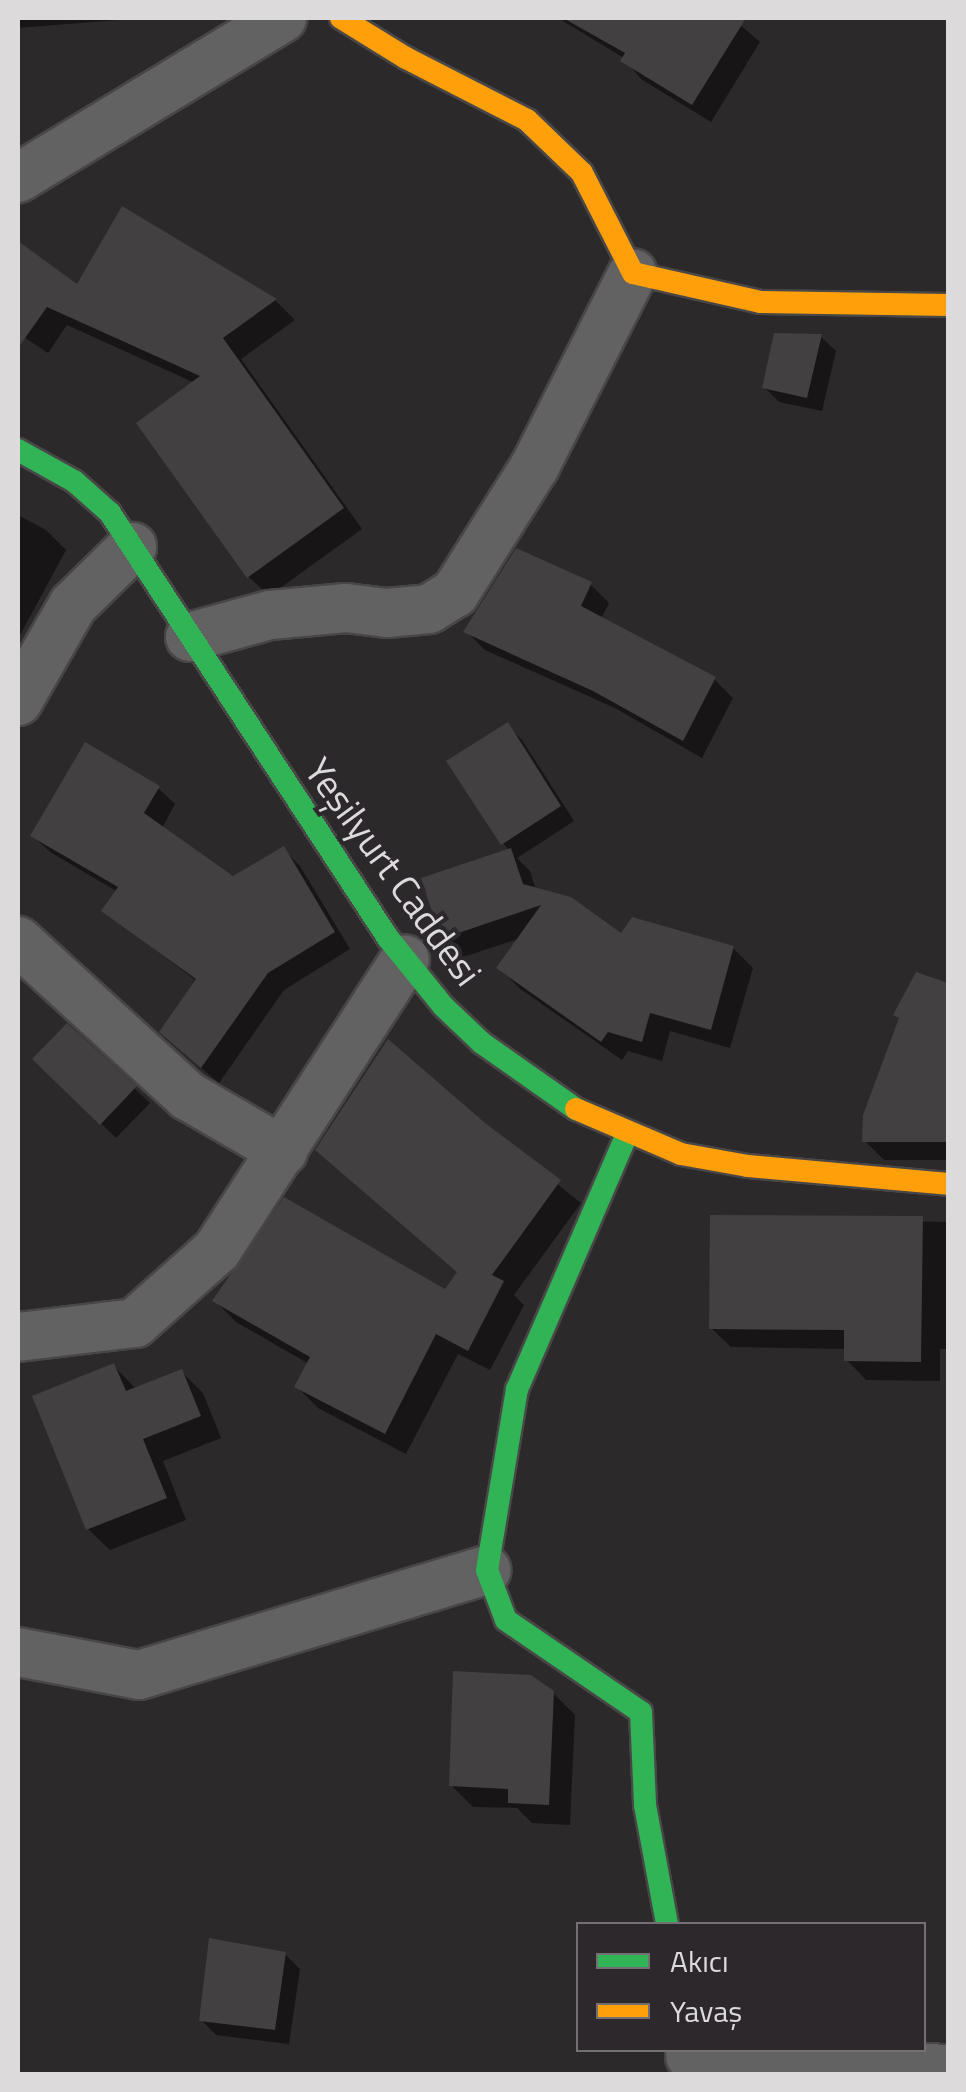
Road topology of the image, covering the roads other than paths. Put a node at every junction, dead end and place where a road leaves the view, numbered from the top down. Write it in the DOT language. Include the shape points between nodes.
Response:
graph roads {
  1 [pos="282,18"];
  2 [pos="341,18"];
  3 [pos="18,178"];
  4 [pos="633,273"];
  5 [pos="948,305"];
  6 [pos="18,450"];
  7 [pos="132,546"];
  8 [pos="190,637"];
  9 [pos="18,700"];
  10 [pos="18,941"];
  11 [pos="405,959"];
  12 [pos="627,1134"];
  13 [pos="283,1151"];
  14 [pos="948,1184"];
  15 [pos="18,1338"];
  16 [pos="487,1570"];
  17 [pos="18,1652"];
  18 [pos="666,1922"];
  19 [pos="688,2060"];
  20 [pos="948,2068"];
  1 -- 3 [label="street"];
  2 -- 4 [label="street" via="527,120 582,173"];
  4 -- 5 [label="street" via="761,302"];
  4 -- 8 [label="street" via="534,466 455,593 430,608 270,615"];
  6 -- 7 [label="street, Yeşilyurt Caddesi" via="74,481 110,513"];
  7 -- 8 [label="street, Yeşilyurt Caddesi"];
  7 -- 9 [label="street" via="73,605"];
  8 -- 11 [label="street, Yeşilyurt Caddesi"];
  10 -- 13 [label="street" via="188,1096"];
  11 -- 12 [label="street, Yeşilyurt Caddesi" via="494,1053 584,1114"];
  11 -- 13 [label="street"];
  12 -- 14 [label="street, Yeşilyurt Caddesi" via="682,1154 748,1166"];
  12 -- 16 [label="street" via="517,1388"];
  13 -- 15 [label="street" via="217,1250 135,1323"];
  16 -- 17 [label="street" via="139,1675"];
  16 -- 18 [label="street" via="506,1620 641,1712 645,1805"];
  19 -- 20 [label="street"];
}
